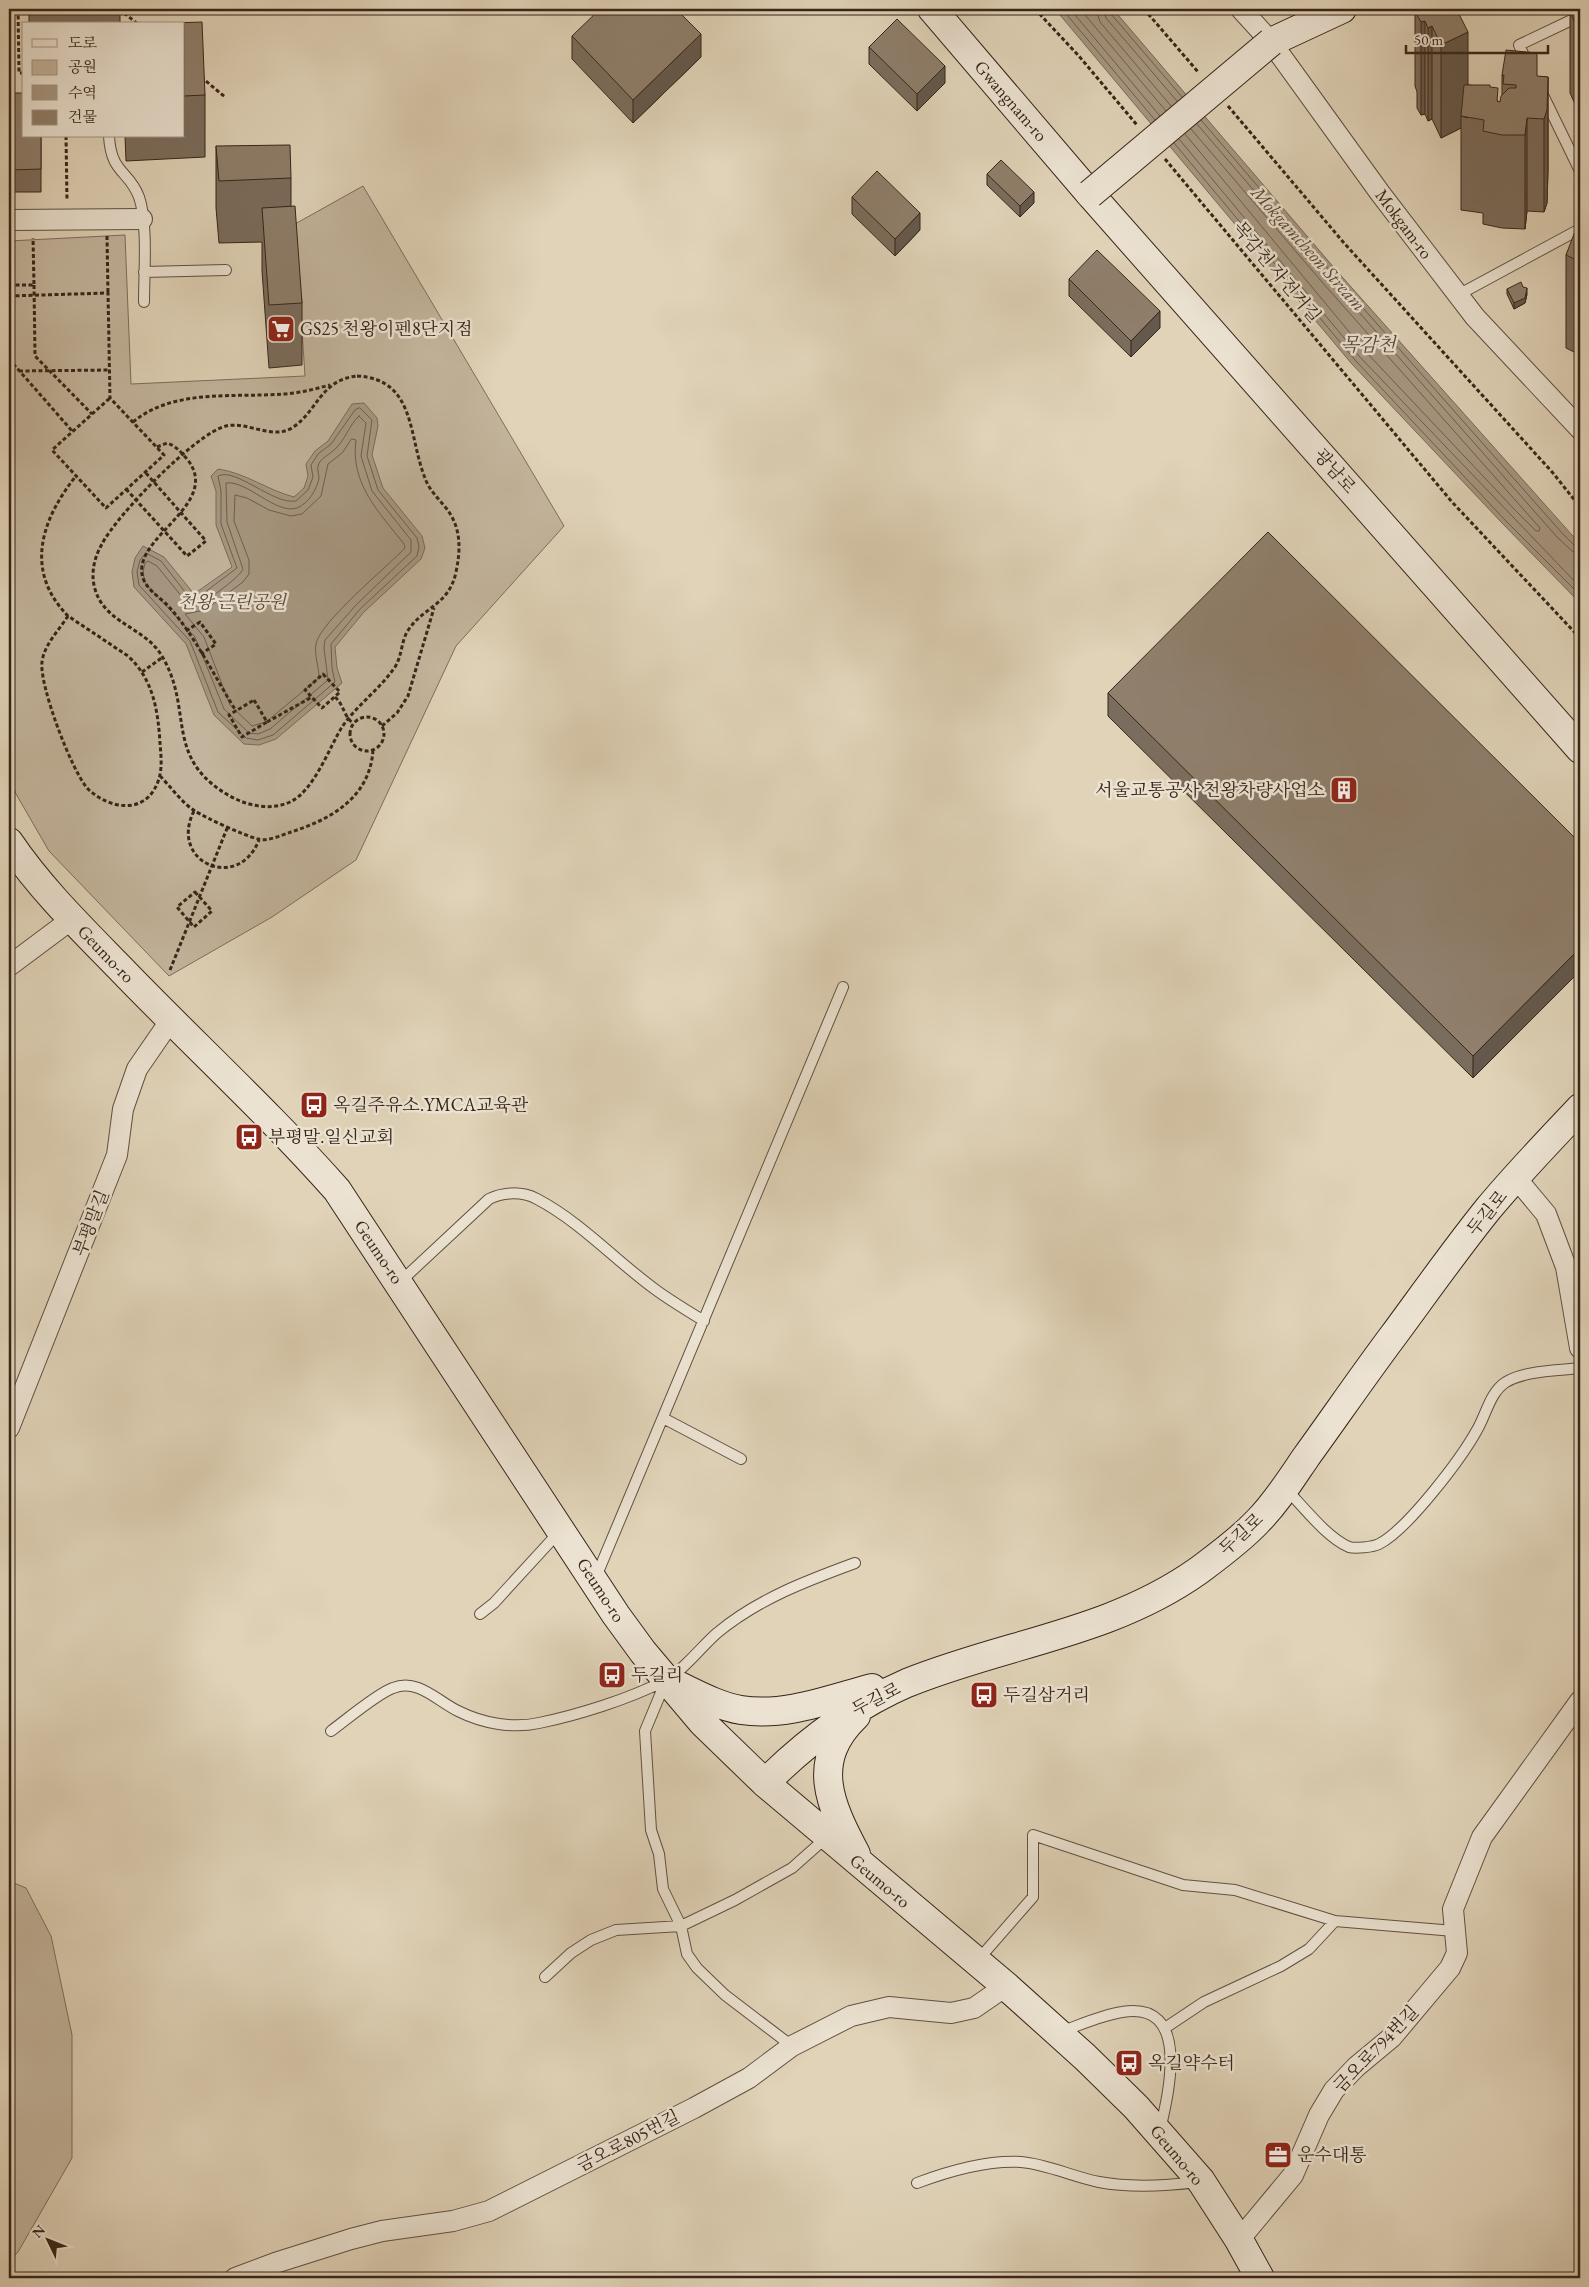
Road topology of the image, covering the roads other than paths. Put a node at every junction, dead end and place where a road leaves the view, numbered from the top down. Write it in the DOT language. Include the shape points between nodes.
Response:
graph roads {
  1 [pos="932,9"];
  2 [pos="1241,9"];
  3 [pos="1342,9"];
  4 [pos="1580,16"];
  5 [pos="1271,42"];
  6 [pos="1531,70"];
  7 [pos="1539,87"];
  8 [pos="109,138"];
  9 [pos="1580,171"];
  10 [pos="1090,194"];
  11 [pos="142,219"];
  12 [pos="9,220"];
  13 [pos="1580,228"];
  14 [pos="226,270"];
  15 [pos="144,272"];
  16 [pos="1458,295"];
  17 [pos="144,302"];
  18 [pos="1580,430"];
  19 [pos="1547,712"];
  20 [pos="1580,736"];
  21 [pos="1580,748"];
  22 [pos="9,842"];
  23 [pos="72,919"];
  24 [pos="9,966"];
  25 [pos="843,987"];
  26 [pos="170,1020"];
  27 [pos="1580,1108"];
  28 [pos="1516,1178"];
  29 [pos="400,1283"];
  30 [pos="704,1321"];
  31 [pos="1580,1348"];
  32 [pos="1580,1368"];
  33 [pos="663,1418"];
  34 [pos="9,1428"];
  35 [pos="741,1459"];
  36 [pos="1285,1487"];
  37 [pos="561,1529"];
  38 [pos="855,1563"];
  39 [pos="595,1580"];
  40 [pos="480,1614"];
  41 [pos="949,1668"];
  42 [pos="666,1680"];
  43 [pos="875,1698"];
  44 [pos="1580,1701"];
  45 [pos="331,1731"];
  46 [pos="765,1783"];
  47 [pos="828,1836"];
  48 [pos="863,1866"];
  49 [pos="1335,1921"];
  50 [pos="680,1926"];
  51 [pos="1454,1932"];
  52 [pos="976,1961"];
  53 [pos="545,1977"];
  54 [pos="1006,1986"];
  55 [pos="1165,2028"];
  56 [pos="1058,2033"];
  57 [pos="792,2046"];
  58 [pos="1159,2133"];
  59 [pos="1201,2182"];
  60 [pos="917,2183"];
  61 [pos="1239,2240"];
  62 [pos="235,2278"];
  63 [pos="1260,2278"];
  1 -- 10 [label="street, Gwangnam-ro"];
  2 -- 5 [label="street, Mokgam-ro"];
  3 -- 5 [label="street"];
  4 -- 6 [label="lane" via="1519,44"];
  5 -- 10 [label="street, bridge"];
  5 -- 16 [label="street, Mokgam-ro"];
  7 -- 9 [label="lane"];
  8 -- 11 [label="lane" via="114,164 138,195"];
  10 -- 19 [label="street, 광남로"];
  11 -- 12 [label="street"];
  11 -- 15 [label="lane"];
  13 -- 16 [label="lane"];
  14 -- 15 [label="lane"];
  15 -- 17 [label="lane"];
  16 -- 18 [label="street, Mokgam-ro"];
  19 -- 20 [label="street"];
  19 -- 21 [label="street, 광남로"];
  22 -- 23 [label="street, Geumo-ro" via="25,866"];
  23 -- 24 [label="street"];
  23 -- 26 [label="street, Geumo-ro"];
  25 -- 30 [label="lane"];
  26 -- 29 [label="street, Geumo-ro" via="278,1127 336,1190"];
  26 -- 34 [label="street, 부평말길" via="137,1069 123,1109 117,1155"];
  27 -- 28 [label="street, 두길로"];
  28 -- 31 [label="street" via="1546,1214 1566,1267"];
  28 -- 36 [label="street, 두길로" via="1487,1210"];
  29 -- 30 [label="lane" via="489,1199 501,1193 516,1194 536,1198 579,1227 656,1290"];
  29 -- 37 [label="street, Geumo-ro"];
  30 -- 33 [label="lane"];
  32 -- 36 [label="lane" via="1524,1376 1505,1383 1491,1399 1478,1429 1456,1464 1400,1528 1378,1545 1350,1547 1331,1535"];
  33 -- 35 [label="lane"];
  33 -- 39 [label="lane"];
  36 -- 41 [label="street, 두길로" via="1258,1521 1230,1547 1160,1595 1085,1628"];
  37 -- 39 [label="street, Geumo-ro"];
  37 -- 40 [label="lane" via="494,1603"];
  38 -- 42 [label="lane" via="798,1585 741,1616 718,1632"];
  39 -- 42 [label="street, Geumo-ro" via="616,1614"];
  41 -- 42 [label="street" via="784,1710 758,1712 714,1702"];
  41 -- 43 [label="street, 두길로"];
  42 -- 45 [label="lane" via="625,1698 538,1724 508,1726 457,1711 420,1687 405,1685 392,1688"];
  42 -- 46 [label="street, Geumo-ro" via="703,1723"];
  42 -- 50 [label="lane" via="645,1731 651,1830 659,1854 663,1889"];
  43 -- 46 [label="street, 두길로" via="820,1733"];
  43 -- 48 [label="street" via="849,1723 837,1740 829,1758 827,1777 837,1818"];
  44 -- 51 [label="street, 금오로794번길" via="1482,1837 1453,1909"];
  46 -- 47 [label="street, Geumo-ro"];
  47 -- 48 [label="street, Geumo-ro"];
  47 -- 50 [label="lane" via="792,1868"];
  48 -- 52 [label="street, Geumo-ro"];
  49 -- 51 [label="lane"];
  49 -- 52 [label="lane" via="1235,1890 1183,1885 1033,1836 1033,1897"];
  49 -- 55 [label="lane" via="1309,1949 1281,1966 1204,2002"];
  50 -- 53 [label="lane" via="616,1930 584,1944"];
  50 -- 57 [label="lane" via="688,1954 697,1968 725,1995"];
  51 -- 61 [label="street, 금오로794번길" via="1457,1953 1450,1968 1392,2037 1334,2090 1319,2115 1293,2175"];
  52 -- 54 [label="street, Geumo-ro"];
  54 -- 56 [label="street, Geumo-ro"];
  54 -- 57 [label="street, 금오로805번길" via="974,2008 951,2013 889,2007 851,2016"];
  55 -- 56 [label="lane" via="1154,2016 1140,2011 1122,2012"];
  55 -- 58 [label="lane" via="1170,2050 1171,2083"];
  56 -- 58 [label="street, Geumo-ro"];
  57 -- 62 [label="street, 금오로805번길" via="749,2078 490,2211 454,2221 382,2231 351,2239"];
  58 -- 59 [label="street, Geumo-ro"];
  59 -- 60 [label="lane" via="1156,2186 1100,2182 1022,2162 946,2173"];
  59 -- 61 [label="street, Geumo-ro"];
  61 -- 63 [label="street, Geumo-ro"];
}
